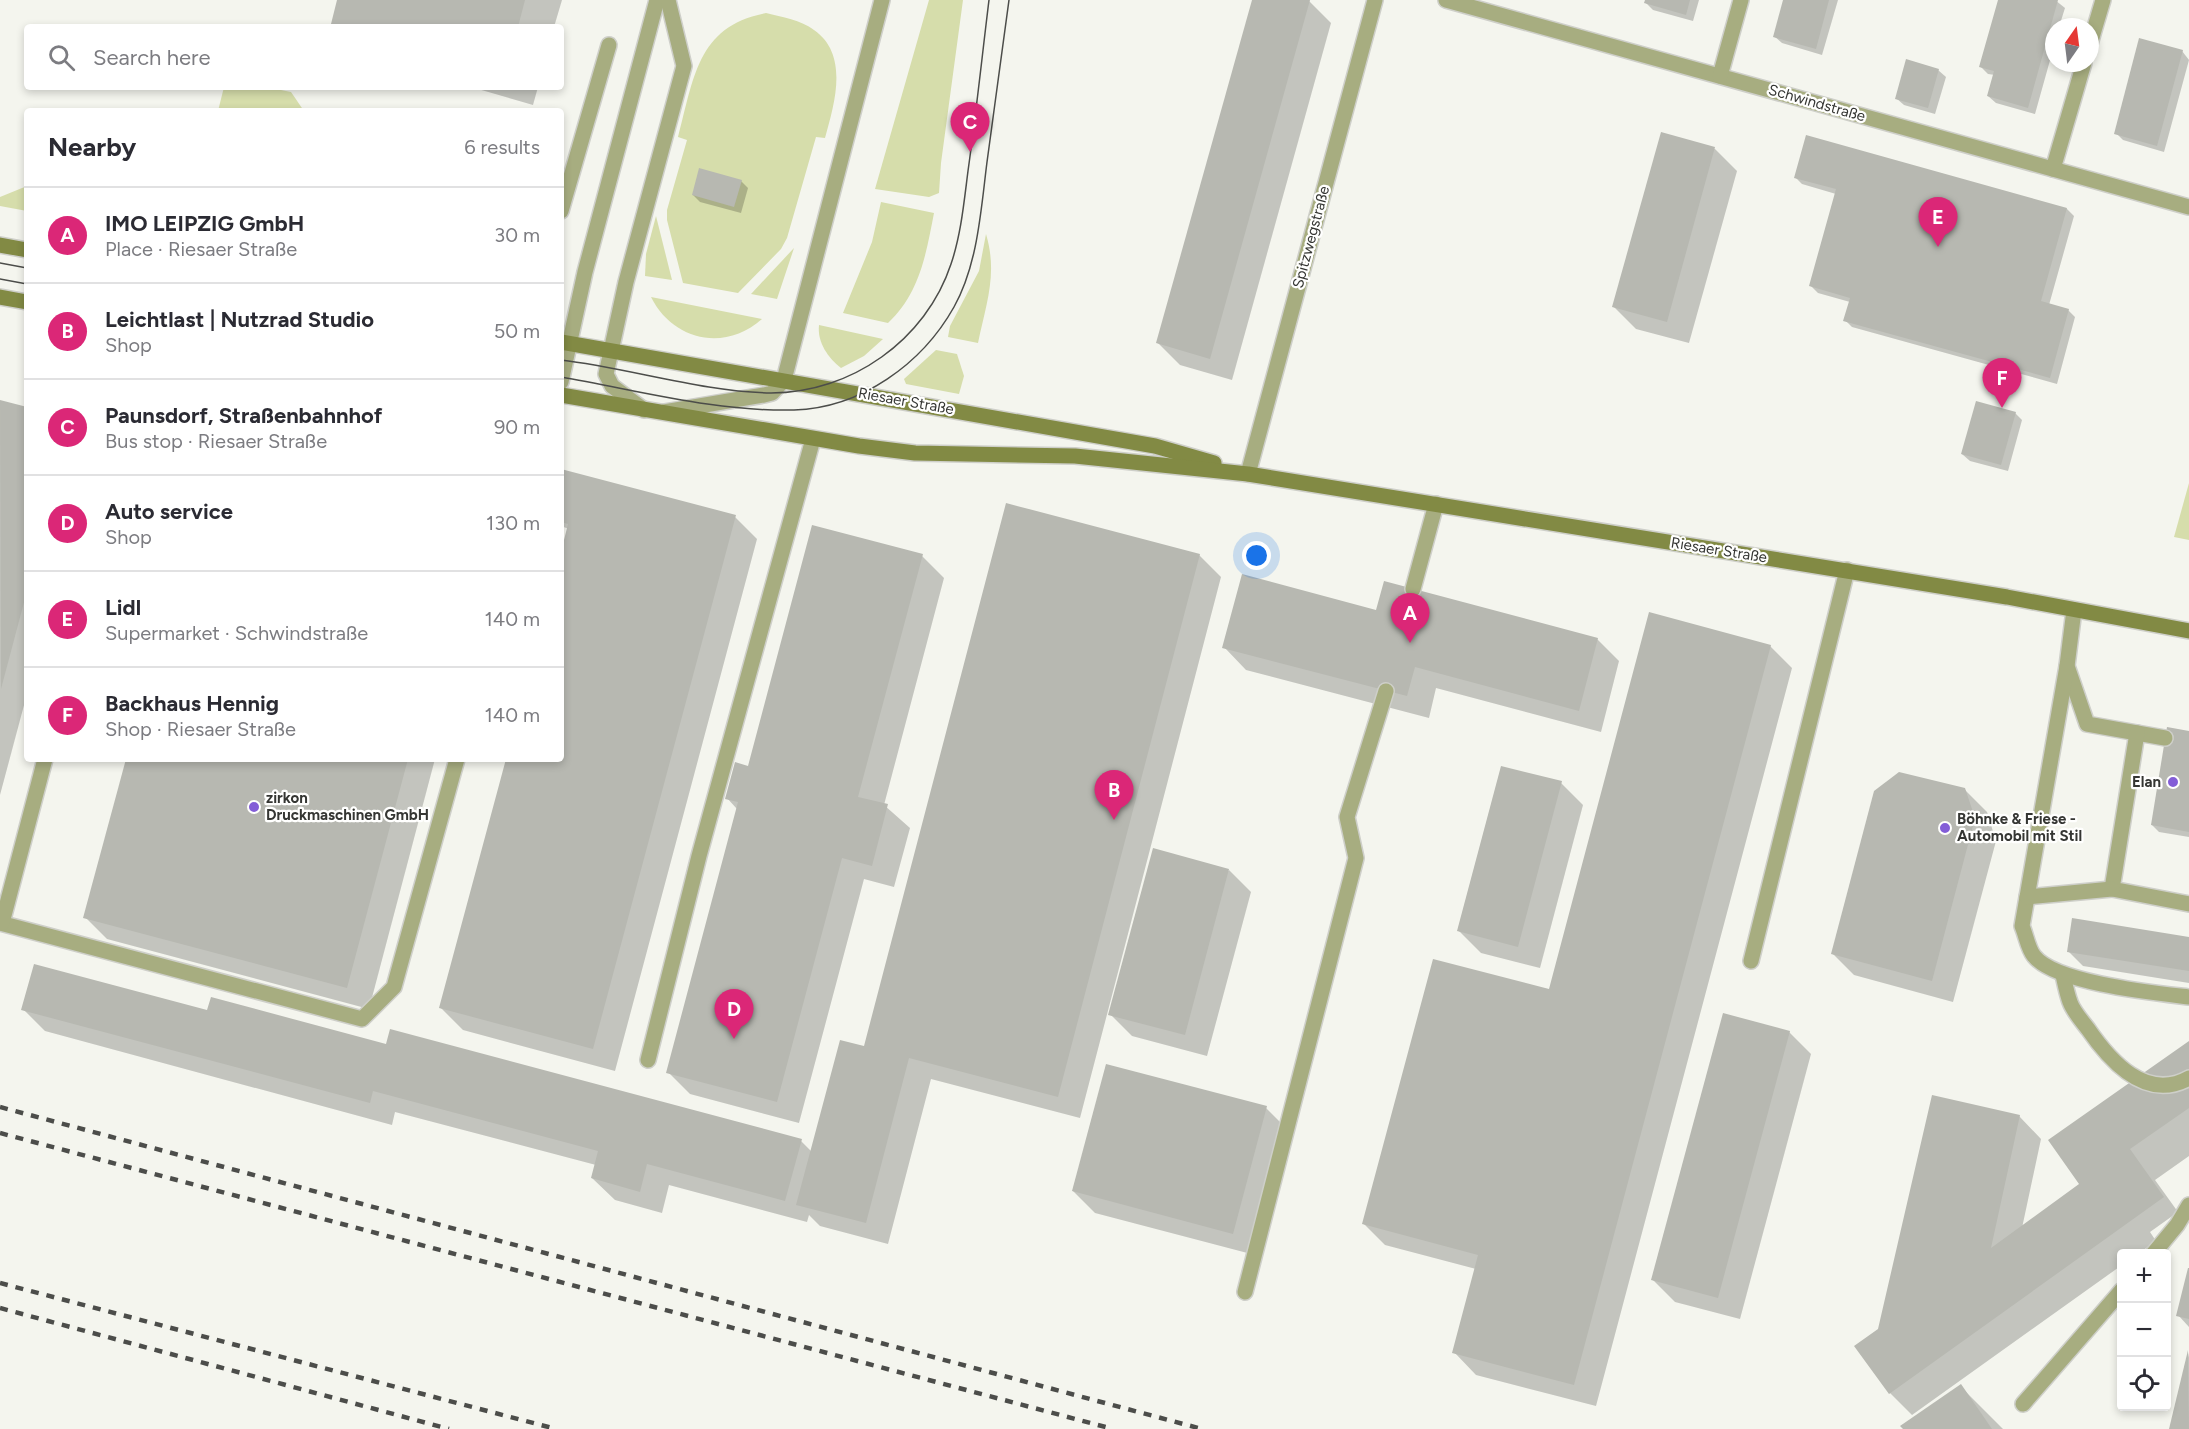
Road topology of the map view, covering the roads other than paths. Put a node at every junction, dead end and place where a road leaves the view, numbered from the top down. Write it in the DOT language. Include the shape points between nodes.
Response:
graph roads {
  1 [pos="657,0"];
  2 [pos="668,0"];
  3 [pos="882,0"];
  4 [pos="1375,0"];
  5 [pos="1446,0"];
  6 [pos="1741,0"];
  7 [pos="2103,0"];
  8 [pos="2098,18"];
  9 [pos="609,45"];
  10 [pos="2081,72"];
  11 [pos="1720,76"];
  12 [pos="2053,169"];
  13 [pos="564,202"];
  14 [pos="2189,207"];
  15 [pos="0,245"];
  16 [pos="24,249"];
  17 [pos="0,297"];
  18 [pos="24,301"];
  19 [pos="565,342"];
  20 [pos="610,350"];
  21 [pos="784,380"];
  22 [pos="564,396"];
  23 [pos="644,410"];
  24 [pos="662,413"];
  25 [pos="813,439"];
  26 [pos="1248,474"];
  27 [pos="1436,504"];
  28 [pos="1847,570"];
  29 [pos="1413,589"];
  30 [pos="2074,610"];
  31 [pos="2189,631"];
  32 [pos="2067,666"];
  33 [pos="1386,691"];
  34 [pos="2137,733"];
  35 [pos="2165,738"];
  36 [pos="44,762"];
  37 [pos="457,762"];
  38 [pos="2112,889"];
  39 [pos="2027,897"];
  40 [pos="2189,904"];
  41 [pos="1,923"];
  42 [pos="1751,961"];
  43 [pos="2063,975"];
  44 [pos="2189,997"];
  45 [pos="648,1060"];
  46 [pos="2189,1078"];
  47 [pos="2189,1205"];
  48 [pos="2157,1249"];
  49 [pos="1245,1292"];
  50 [pos="2117,1295"];
  51 [pos="2023,1404"];
  1 -- 19 [label="street"];
  2 -- 20 [label="street" via="684,66"];
  3 -- 21 [label="street"];
  4 -- 26 [label="street, Spitzwegstraße"];
  5 -- 11 [label="street, Schwindstraße"];
  6 -- 11 [label="street"];
  7 -- 8 [label="street"];
  9 -- 13 [label="street"];
  10 -- 12 [label="street"];
  11 -- 12 [label="street, Schwindstraße"];
  12 -- 14 [label="street, Schwindstraße"];
  15 -- 16 [label="main road"];
  17 -- 18 [label="main road"];
  19 -- 20 [label="main road, Riesaer Straße"];
  20 -- 21 [label="main road, Riesaer Straße"];
  20 -- 23 [label="street" via="608,381"];
  21 -- 24 [label="street" via="772,393"];
  21 -- 26 [label="main road, Riesaer Straße" via="1155,446"];
  22 -- 23 [label="main road, Riesaer Straße"];
  23 -- 24 [label="main road, Riesaer Straße"];
  24 -- 25 [label="main road, Riesaer Straße"];
  25 -- 26 [label="main road, Riesaer Straße" via="915,453 1075,456"];
  25 -- 45 [label="street" via="699,856"];
  26 -- 27 [label="main road, Riesaer Straße"];
  27 -- 28 [label="main road, Riesaer Straße"];
  27 -- 29 [label="street"];
  28 -- 30 [label="main road, Riesaer Straße"];
  28 -- 42 [label="street"];
  30 -- 31 [label="main road, Riesaer Straße"];
  30 -- 32 [label="street"];
  32 -- 34 [label="street" via="2087,724"];
  32 -- 39 [label="street"];
  33 -- 49 [label="street" via="1347,817 1356,858"];
  34 -- 35 [label="street"];
  34 -- 38 [label="street"];
  36 -- 41 [label="street"];
  37 -- 41 [label="street" via="394,987 362,1019"];
  38 -- 39 [label="street"];
  38 -- 40 [label="street"];
  39 -- 43 [label="street" via="2022,926 2034,957"];
  43 -- 44 [label="street"];
  43 -- 46 [label="street" via="2070,1003 2124,1072 2148,1084 2179,1084"];
  47 -- 48 [label="street"];
  50 -- 51 [label="street"];
}
